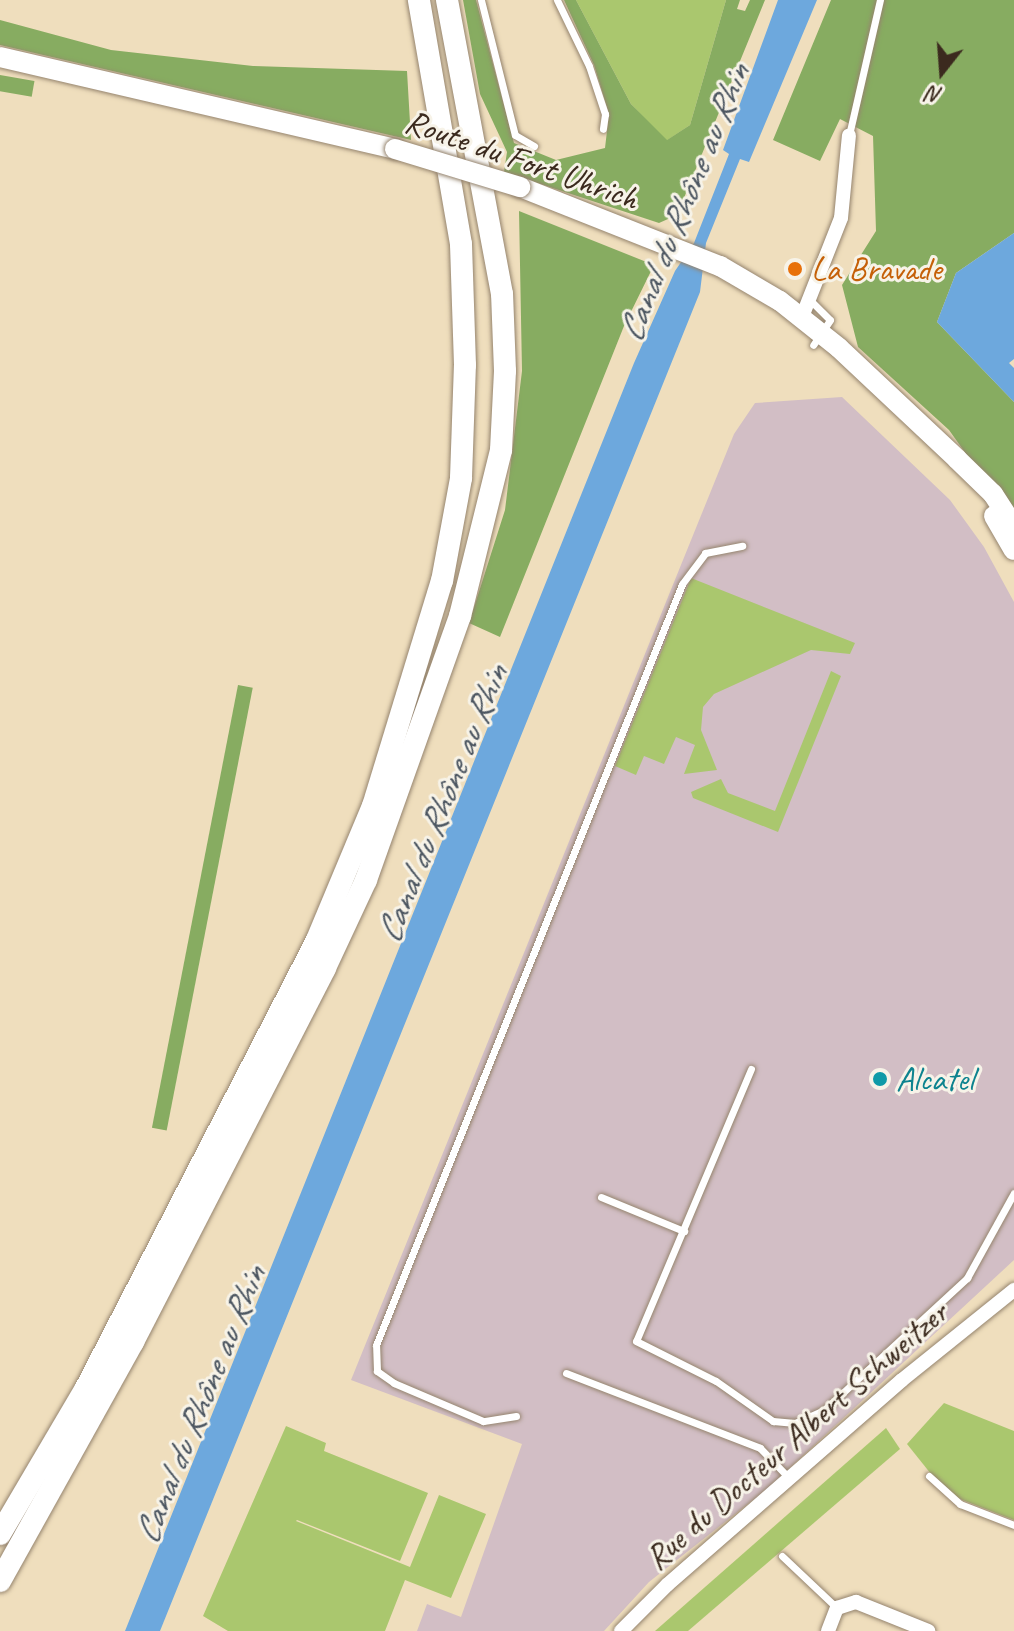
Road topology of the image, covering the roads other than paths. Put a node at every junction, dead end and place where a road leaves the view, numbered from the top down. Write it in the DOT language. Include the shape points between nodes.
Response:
graph roads {
  1 [pos="419,0"];
  2 [pos="447,0"];
  3 [pos="481,0"];
  4 [pos="557,0"];
  5 [pos="880,0"];
  6 [pos="0,57"];
  7 [pos="603,129"];
  8 [pos="849,135"];
  9 [pos="534,146"];
  10 [pos="806,308"];
  11 [pos="957,459"];
  12 [pos="1014,526"];
  13 [pos="742,546"];
  14 [pos="1014,550"];
  15 [pos="751,1069"];
  16 [pos="1014,1193"];
  17 [pos="601,1197"];
  18 [pos="684,1231"];
  19 [pos="1014,1290"];
  20 [pos="566,1373"];
  21 [pos="516,1416"];
  22 [pos="929,1476"];
  23 [pos="790,1479"];
  24 [pos="1014,1525"];
  25 [pos="0,1534"];
  26 [pos="782,1556"];
  27 [pos="0,1581"];
  28 [pos="837,1608"];
  29 [pos="621,1631"];
  30 [pos="828,1631"];
  31 [pos="928,1631"];
  1 -- 25 [label="main road" via="461,244 461,478 442,581 373,806 316,942 86,1388"];
  2 -- 27 [label="main road" via="502,294 501,450 471,576 430,712 366,880 325,968 133,1342"];
  3 -- 9 [label="lane" via="515,135"];
  4 -- 7 [label="lane" via="589,66 605,114"];
  5 -- 8 [label="lane"];
  6 -- 10 [label="street, Route du Fort Uhrich, bridge" via="395,149 520,187 668,244"];
  8 -- 10 [label="street" via="841,218"];
  10 -- 11 [label="street, Route du Fort Uhrich" via="818,340"];
  11 -- 12 [label="street, Route du Fort Uhrich" via="993,494"];
  11 -- 14 [label="street, Route du Fort Uhrich"];
  13 -- 21 [label="lane" via="705,553 682,584 376,1345 377,1371 394,1383 483,1421"];
  15 -- 18 [label="lane"];
  16 -- 18 [label="lane" via="967,1278 824,1410 795,1423 773,1421 716,1381 636,1341"];
  17 -- 18 [label="lane"];
  19 -- 23 [label="street, Rue du Docteur Albert Schweitzer"];
  20 -- 23 [label="lane" via="760,1448"];
  22 -- 24 [label="lane" via="960,1504"];
  23 -- 29 [label="street, Rue du Docteur Albert Schweitzer"];
  26 -- 28 [label="lane"];
  28 -- 30 [label="street"];
  28 -- 31 [label="street" via="856,1602"];
}
